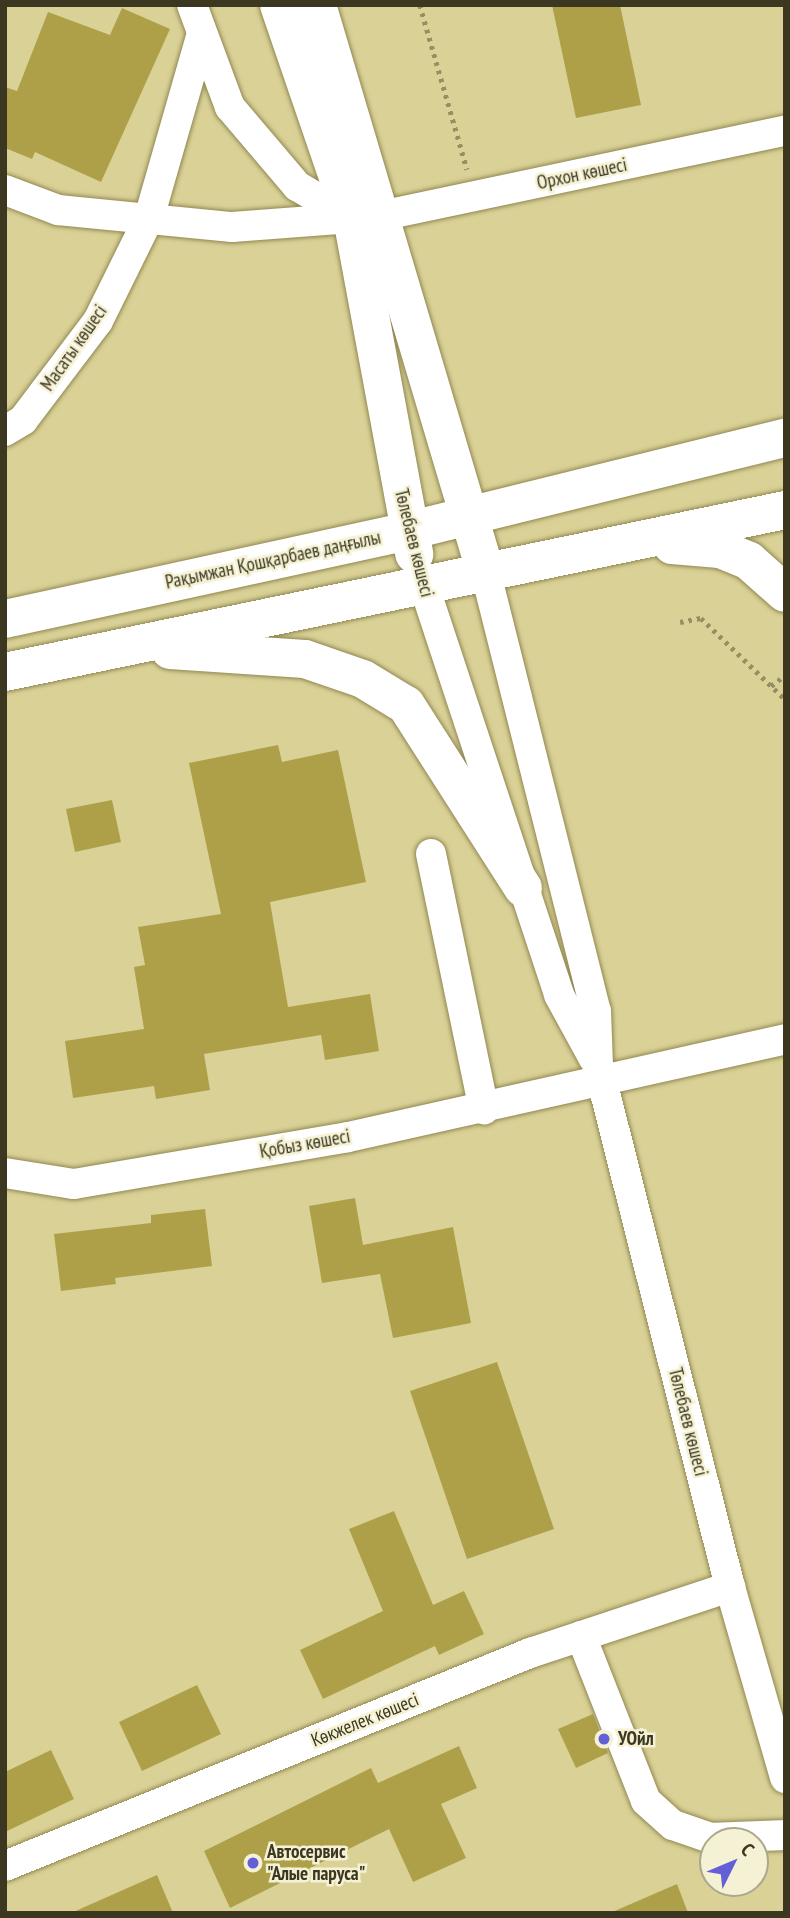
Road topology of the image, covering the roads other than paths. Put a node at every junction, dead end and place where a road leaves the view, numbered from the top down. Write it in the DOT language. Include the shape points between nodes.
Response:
graph roads {
  1 [pos="192,5"];
  2 [pos="279,5"];
  3 [pos="317,5"];
  4 [pos="334,5"];
  5 [pos="201,37"];
  6 [pos="785,131"];
  7 [pos="359,147"];
  8 [pos="5,190"];
  9 [pos="366,217"];
  10 [pos="149,218"];
  11 [pos="5,430"];
  12 [pos="785,438"];
  13 [pos="785,510"];
  14 [pos="468,514"];
  15 [pos="408,531"];
  16 [pos="631,541"];
  17 [pos="485,570"];
  18 [pos="423,583"];
  19 [pos="785,593"];
  20 [pos="5,619"];
  21 [pos="134,646"];
  22 [pos="51,664"];
  23 [pos="5,672"];
  24 [pos="5,684"];
  25 [pos="431,854"];
  26 [pos="523,888"];
  27 [pos="785,1040"];
  28 [pos="600,1074"];
  29 [pos="484,1110"];
  30 [pos="5,1173"];
  31 [pos="730,1587"];
  32 [pos="581,1636"];
  33 [pos="785,1778"];
  34 [pos="785,1835"];
  35 [pos="5,1866"];
  1 -- 5 [label="street"];
  2 -- 9 [label="main road, Төлебаев көшесі"];
  3 -- 7 [label="main road, Төлебаев көшесі"];
  4 -- 7 [label="main road"];
  5 -- 9 [label="street" via="230,107 297,186"];
  5 -- 10 [label="street, Масаты көшесі"];
  6 -- 9 [label="street, Орхон көшесі"];
  7 -- 9 [label="main road, Төлебаев көшесі"];
  8 -- 10 [label="street, Орхон көшесі" via="58,210"];
  9 -- 10 [label="street, Орхон көшесі" via="232,227"];
  9 -- 14 [label="main road, Төлебаев көшесі"];
  9 -- 15 [label="main road, Төлебаев көшесі"];
  10 -- 11 [label="street, Масаты көшесі" via="98,321 23,420"];
  12 -- 14 [label="main road, Рақымжан Қошқарбаев даңғылы"];
  13 -- 16 [label="main road"];
  14 -- 15 [label="main road, Рақымжан Қошқарбаев даңғылы"];
  14 -- 17 [label="main road, Төлебаев көшесі"];
  15 -- 18 [label="main road, Төлебаев көшесі"];
  15 -- 20 [label="main road, Рақымжан Қошқарбаев даңғылы"];
  16 -- 17 [label="main road"];
  16 -- 19 [label="main road" via="720,549 749,561"];
  17 -- 18 [label="main road"];
  17 -- 28 [label="street, Төлебаев көшесі" via="596,1011"];
  18 -- 21 [label="main road"];
  18 -- 26 [label="street, Төлебаев көшесі"];
  21 -- 22 [label="main road"];
  21 -- 26 [label="main road" via="305,659 363,679 406,705"];
  22 -- 23 [label="main road"];
  22 -- 24 [label="main road"];
  25 -- 29 [label="street"];
  26 -- 28 [label="street, Төлебаев көшесі" via="559,995"];
  27 -- 28 [label="street, Қобыз көшесі"];
  28 -- 29 [label="street, Қобыз көшесі"];
  28 -- 31 [label="street, Төлебаев көшесі"];
  29 -- 30 [label="street, Қобыз көшесі" via="74,1184"];
  31 -- 32 [label="street, Көкжелек көшесі"];
  31 -- 33 [label="street, Төлебаев көшесі"];
  32 -- 34 [label="street" via="646,1801 673,1825 710,1838"];
  32 -- 35 [label="street, Көкжелек көшесі"];
}
